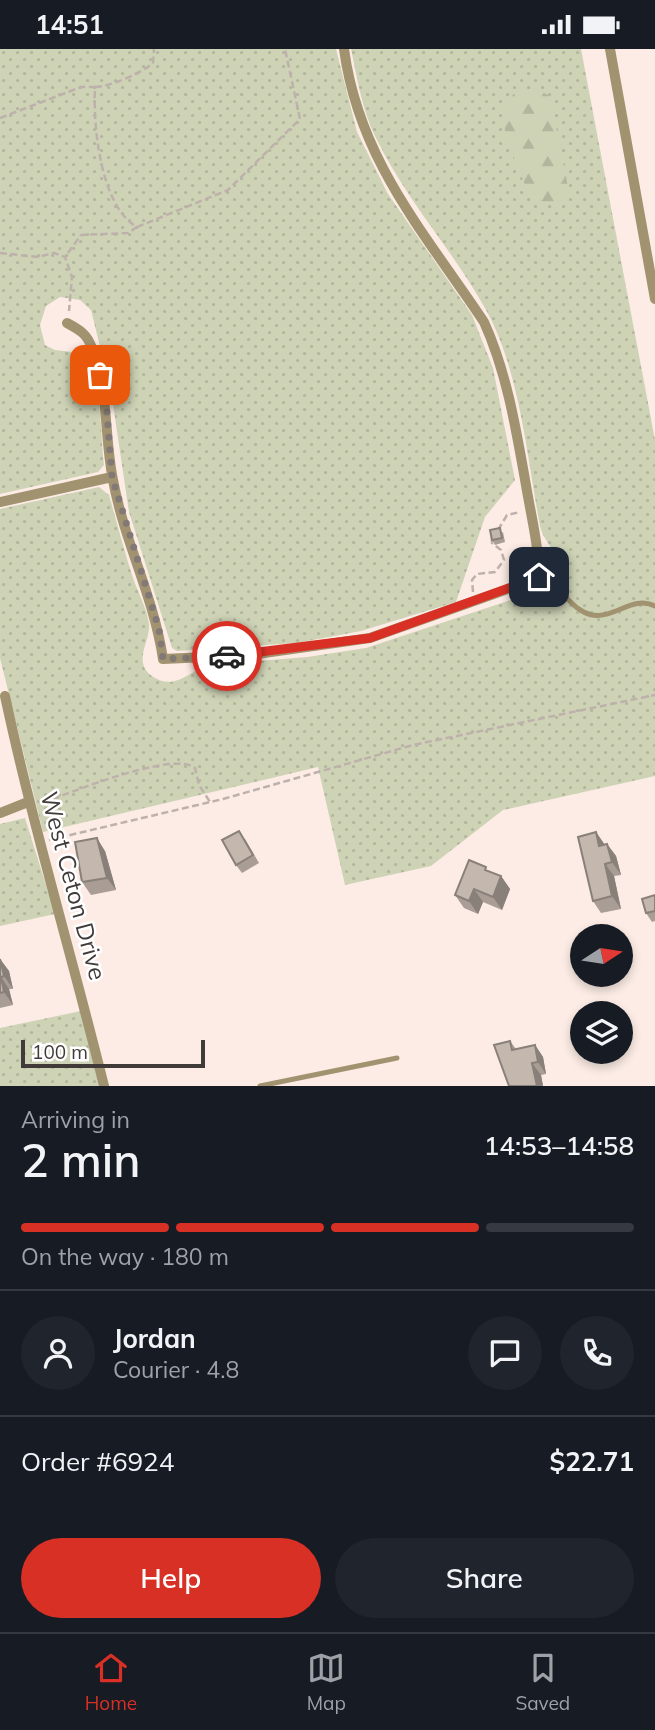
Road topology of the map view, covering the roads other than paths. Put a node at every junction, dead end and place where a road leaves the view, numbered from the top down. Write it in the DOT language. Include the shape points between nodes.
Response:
graph roads {
  1 [pos="344,49"];
  2 [pos="610,49"];
  3 [pos="655,299"];
  4 [pos="67,323"];
  5 [pos="112,477"];
  6 [pos="0,502"];
  7 [pos="539,577"];
  8 [pos="655,606"];
  9 [pos="5,696"];
  10 [pos="29,805"];
  11 [pos="0,813"];
  12 [pos="397,1058"];
  13 [pos="104,1086"];
  14 [pos="260,1086"];
  1 -- 7 [label="street" via="360,120 391,187 484,322 505,384 539,555"];
  2 -- 3 [label="street"];
  4 -- 5 [label="street" via="85,333 93,349 106,401"];
  5 -- 6 [label="street"];
  5 -- 7 [label="street" via="159,629 163,659 250,655 370,638"];
  7 -- 8 [label="lane" via="558,586 582,612 594,616 639,603"];
  9 -- 10 [label="street, West Ceton Drive"];
  10 -- 11 [label="street"];
  10 -- 13 [label="street, West Ceton Drive"];
  12 -- 14 [label="lane"];
}
